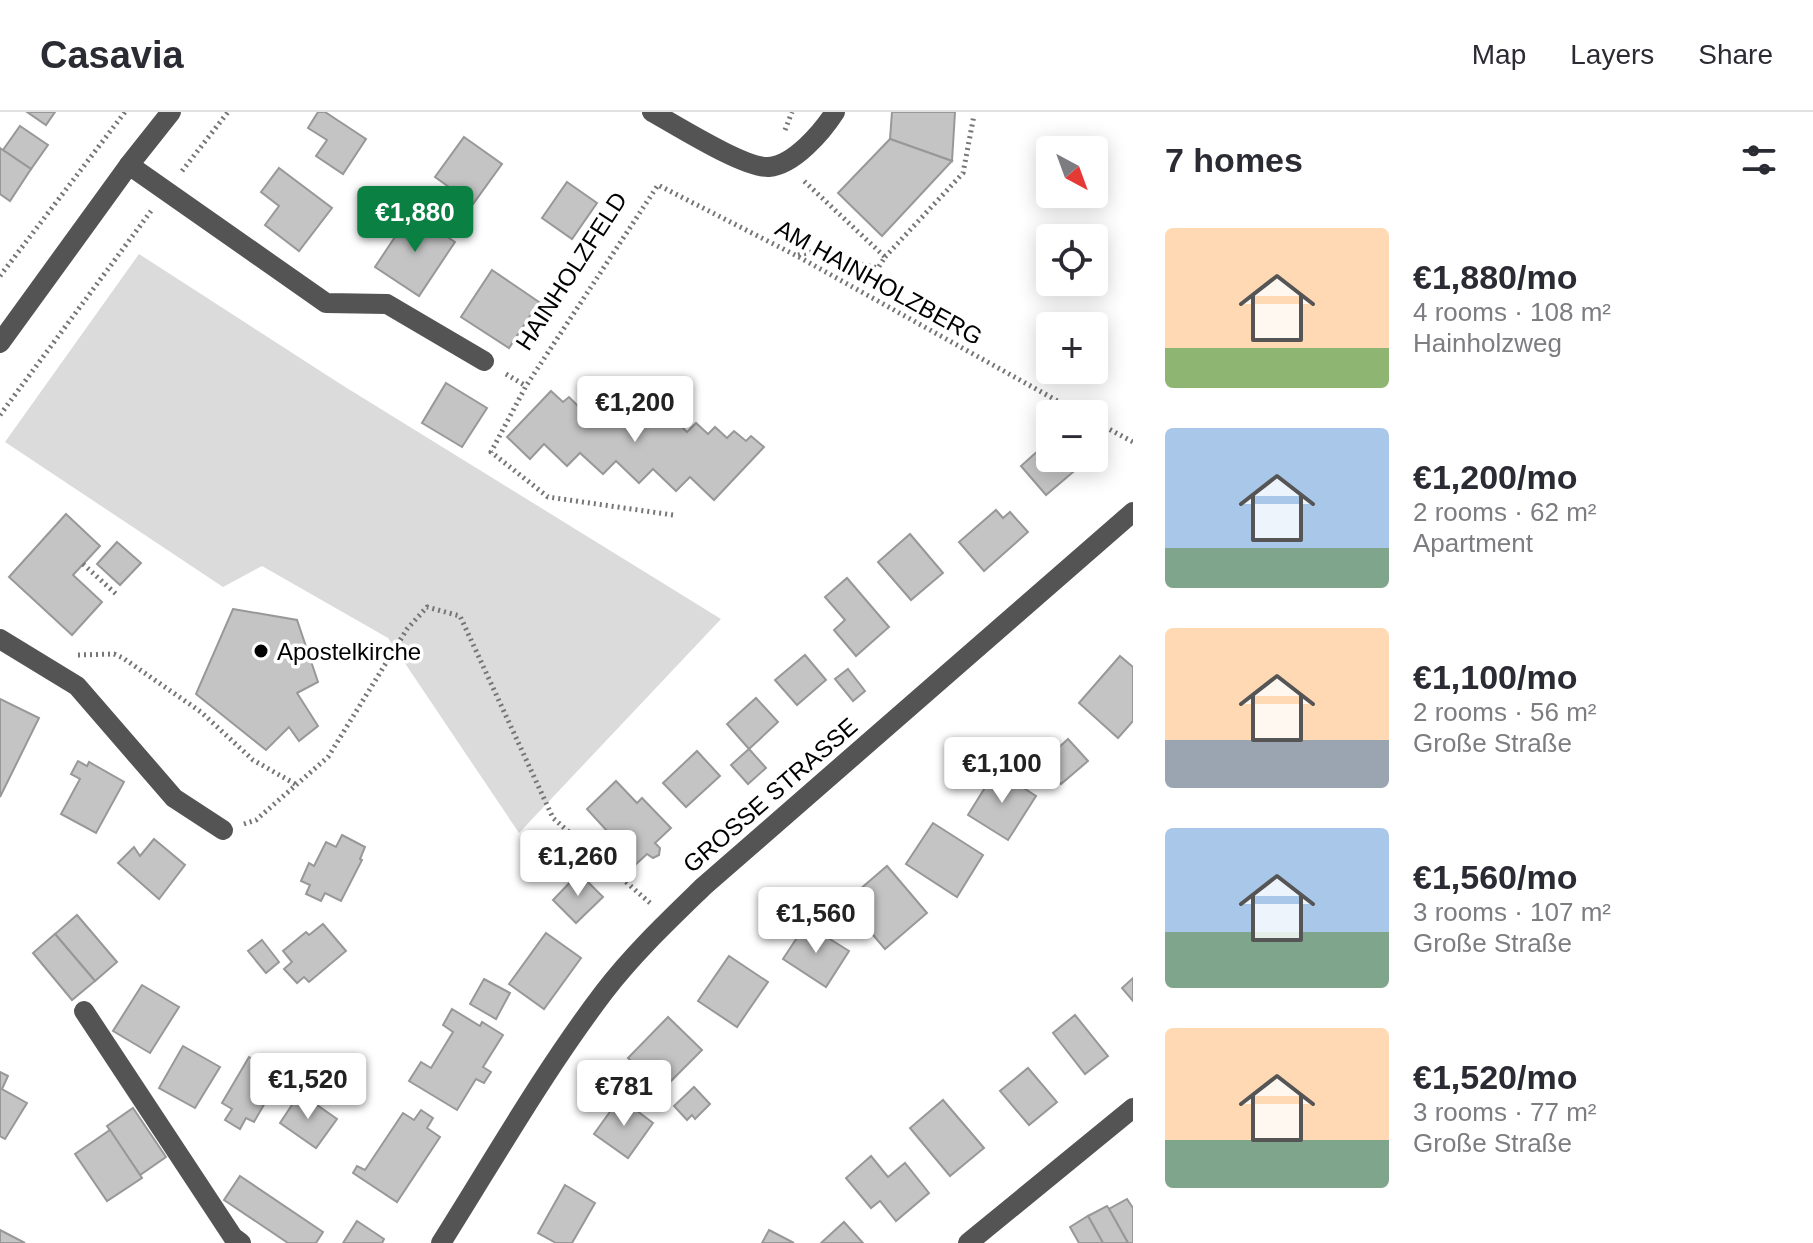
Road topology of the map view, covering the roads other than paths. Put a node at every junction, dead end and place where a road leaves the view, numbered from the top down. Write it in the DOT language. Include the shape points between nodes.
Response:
graph roads {
  1 [pos="171,112"];
  2 [pos="652,112"];
  3 [pos="835,112"];
  4 [pos="129,165"];
  5 [pos="0,343"];
  6 [pos="484,361"];
  7 [pos="1133,512"];
  8 [pos="0,639"];
  9 [pos="223,830"];
  10 [pos="84,1011"];
  11 [pos="1133,1108"];
  12 [pos="241,1243"];
  13 [pos="441,1243"];
  14 [pos="968,1243"];
  1 -- 4 [label="street"];
  2 -- 3 [label="street" via="743,161 768,167 794,155"];
  4 -- 5 [label="street"];
  4 -- 6 [label="street, HAINHOLZFELD" via="326,303 387,304"];
  7 -- 13 [label="street, GROSSE STRASSE" via="668,920 596,1003"];
  8 -- 9 [label="street" via="77,686 174,798"];
  10 -- 12 [label="street"];
  11 -- 14 [label="street"];
}
